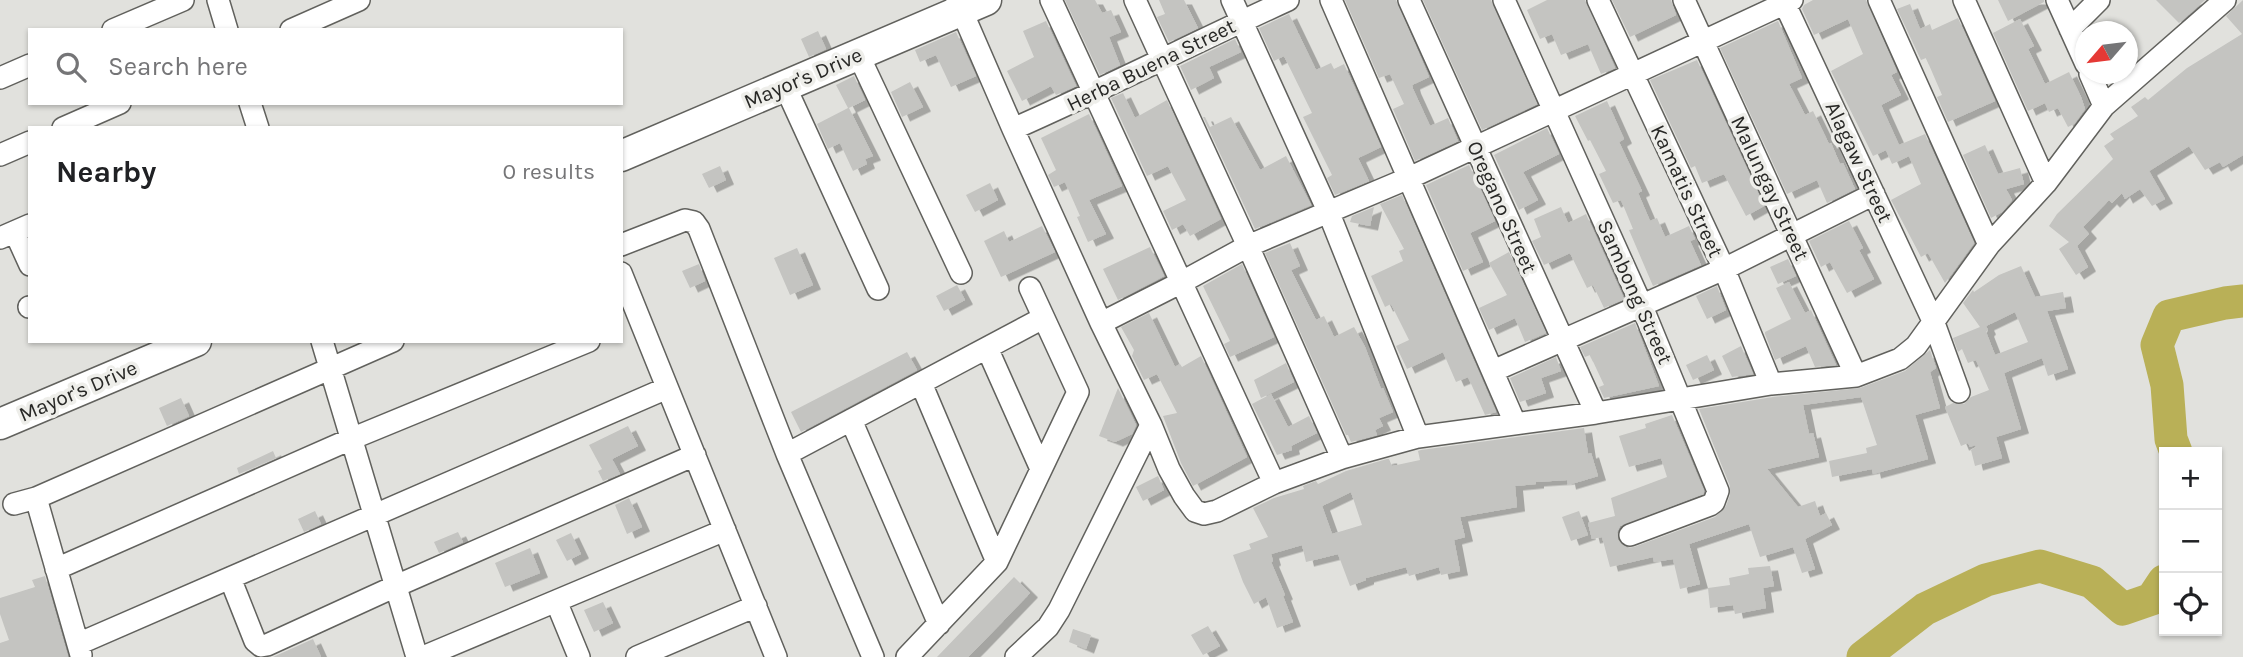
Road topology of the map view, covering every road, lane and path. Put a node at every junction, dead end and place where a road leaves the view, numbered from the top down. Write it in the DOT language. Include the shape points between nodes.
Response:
graph roads {
  1 [pos="183,0"];
  2 [pos="218,0"];
  3 [pos="359,0"];
  4 [pos="1051,0"];
  5 [pos="1135,0"];
  6 [pos="1233,0"];
  7 [pos="1288,0"];
  8 [pos="1331,0"];
  9 [pos="1409,0"];
  10 [pos="1504,0"];
  11 [pos="1598,0"];
  12 [pos="1684,0"];
  13 [pos="1879,0"];
  14 [pos="1964,0"];
  15 [pos="2057,0"];
  16 [pos="2099,0"];
  17 [pos="2225,0"];
  18 [pos="1787,1"];
  19 [pos="968,3"];
  20 [pos="1241,22"];
  21 [pos="118,28"];
  22 [pos="226,28"];
  23 [pos="296,28"];
  24 [pos="2070,29"];
  25 [pos="1702,41"];
  26 [pos="2075,41"];
  27 [pos="858,54"];
  28 [pos="1162,59"];
  29 [pos="28,66"];
  30 [pos="1632,75"];
  31 [pos="0,78"];
  32 [pos="2094,84"];
  33 [pos="785,86"];
  34 [pos="1095,93"];
  35 [pos="115,105"];
  36 [pos="250,105"];
  37 [pos="2104,106"];
  38 [pos="1554,110"];
  39 [pos="68,126"];
  40 [pos="254,126"];
  41 [pos="1013,129"];
  42 [pos="28,143"];
  43 [pos="1475,146"];
  44 [pos="0,155"];
  45 [pos="623,155"];
  46 [pos="1409,178"];
  47 [pos="2046,183"];
  48 [pos="1874,194"];
  49 [pos="1328,211"];
  50 [pos="15,232"];
  51 [pos="1792,236"];
  52 [pos="623,244"];
  53 [pos="1248,246"];
  54 [pos="1989,246"];
  55 [pos="28,261"];
  56 [pos="1724,269"];
  57 [pos="961,273"];
  58 [pos="1182,282"];
  59 [pos="623,283"];
  60 [pos="1030,288"];
  61 [pos="878,289"];
  62 [pos="1641,304"];
  63 [pos="1043,318"];
  64 [pos="1101,323"];
  65 [pos="1934,323"];
  66 [pos="631,324"];
  67 [pos="1563,340"];
  68 [pos="191,343"];
  69 [pos="323,343"];
  70 [pos="388,343"];
  71 [pos="584,343"];
  72 [pos="987,348"];
  73 [pos="330,368"];
  74 [pos="1493,371"];
  75 [pos="1856,376"];
  76 [pos="921,383"];
  77 [pos="1771,384"];
  78 [pos="667,388"];
  79 [pos="1959,392"];
  80 [pos="1681,399"];
  81 [pos="1596,413"];
  82 [pos="852,420"];
  83 [pos="1515,423"];
  84 [pos="0,424"];
  85 [pos="1151,425"];
  86 [pos="1418,437"];
  87 [pos="351,439"];
  88 [pos="787,454"];
  89 [pos="695,455"];
  90 [pos="1342,458"];
  91 [pos="1041,469"];
  92 [pos="1274,483"];
  93 [pos="36,498"];
  94 [pos="15,504"];
  95 [pos="374,516"];
  96 [pos="725,530"];
  97 [pos="1630,535"];
  98 [pos="997,562"];
  99 [pos="56,569"];
  100 [pos="230,578"];
  101 [pos="396,586"];
  102 [pos="556,601"];
  103 [pos="756,606"];
  104 [pos="939,624"];
  105 [pos="80,650"];
  106 [pos="417,657"];
  107 [pos="423,657"];
  108 [pos="579,657"];
  109 [pos="637,657"];
  110 [pos="776,657"];
  111 [pos="873,657"];
  112 [pos="907,657"];
  113 [pos="1016,657"];
  1 -- 21 [label="street"];
  2 -- 22 [label="street"];
  3 -- 23 [label="street"];
  4 -- 34 [label="street"];
  5 -- 28 [label="street"];
  6 -- 20 [label="street"];
  7 -- 20 [label="street, Herba Buena Street"];
  8 -- 46 [label="street"];
  9 -- 43 [label="street, Oregano Street"];
  10 -- 38 [label="street, Sambong Street"];
  11 -- 30 [label="street, Kamatis Street"];
  12 -- 25 [label="street, Malungay Street"];
  13 -- 54 [label="street"];
  14 -- 47 [label="street"];
  15 -- 24 [label="street"];
  16 -- 24 [label="street"];
  17 -- 37 [label="street"];
  18 -- 25 [label="street"];
  18 -- 48 [label="street, Alagaw Street"];
  19 -- 27 [label="street, Mayor's Drive"];
  19 -- 41 [label="street"];
  20 -- 28 [label="street, Herba Buena Street"];
  20 -- 49 [label="street"];
  24 -- 26 [label="street"];
  25 -- 30 [label="street"];
  25 -- 51 [label="street, Malungay Street"];
  27 -- 33 [label="street, Mayor's Drive"];
  27 -- 57 [label="street"];
  28 -- 34 [label="street, Herba Buena Street"];
  28 -- 53 [label="street"];
  29 -- 31 [label="street"];
  30 -- 38 [label="street"];
  30 -- 56 [label="street, Kamatis Street"];
  32 -- 37 [label="street"];
  33 -- 45 [label="street, Mayor's Drive"];
  33 -- 61 [label="street"];
  34 -- 41 [label="street, Herba Buena Street"];
  34 -- 58 [label="street"];
  35 -- 39 [label="street"];
  36 -- 40 [label="street"];
  37 -- 47 [label="street"];
  38 -- 43 [label="street"];
  38 -- 62 [label="street, Sambong Street"];
  41 -- 64 [label="street"];
  42 -- 44 [label="street"];
  43 -- 46 [label="street"];
  43 -- 67 [label="street, Oregano Street"];
  46 -- 49 [label="street"];
  46 -- 74 [label="street"];
  47 -- 54 [label="street"];
  48 -- 51 [label="street"];
  48 -- 65 [label="street, Alagaw Street"];
  49 -- 53 [label="street"];
  49 -- 86 [label="street"];
  50 -- 55 [label="street"];
  51 -- 56 [label="street"];
  51 -- 75 [label="street, Malungay Street"];
  52 -- 88 [label="street" via="685,220 694,222"];
  53 -- 58 [label="street"];
  53 -- 90 [label="street"];
  54 -- 65 [label="street"];
  56 -- 62 [label="street"];
  56 -- 77 [label="street, Kamatis Street"];
  58 -- 64 [label="street"];
  58 -- 92 [label="street"];
  59 -- 66 [label="street"];
  60 -- 63 [label="street"];
  62 -- 67 [label="street"];
  62 -- 80 [label="street, Sambong Street"];
  63 -- 72 [label="street"];
  63 -- 91 [label="street" via="1078,392"];
  64 -- 85 [label="street"];
  65 -- 75 [label="street" via="1900,359"];
  65 -- 79 [label="street, Alagaw Street"];
  66 -- 78 [label="street"];
  67 -- 74 [label="street"];
  67 -- 81 [label="street, Oregano Street"];
  68 -- 84 [label="street, Mayor's Drive"];
  69 -- 73 [label="street"];
  70 -- 73 [label="street"];
  71 -- 87 [label="street"];
  72 -- 76 [label="street"];
  72 -- 91 [label="street"];
  73 -- 87 [label="street"];
  73 -- 93 [label="street"];
  74 -- 83 [label="street"];
  75 -- 77 [label="street"];
  76 -- 82 [label="street"];
  76 -- 98 [label="street"];
  77 -- 80 [label="street"];
  78 -- 89 [label="street"];
  78 -- 95 [label="street"];
  80 -- 81 [label="street"];
  80 -- 97 [label="street, Sambong Street" via="1718,497 1710,505"];
  81 -- 83 [label="street"];
  82 -- 88 [label="street"];
  82 -- 104 [label="street"];
  83 -- 86 [label="street"];
  85 -- 92 [label="street" via="1169,468 1195,511 1217,511"];
  85 -- 113 [label="street" via="1059,610"];
  86 -- 90 [label="street"];
  87 -- 95 [label="street"];
  87 -- 99 [label="street"];
  88 -- 111 [label="street"];
  89 -- 96 [label="street"];
  89 -- 101 [label="street"];
  90 -- 92 [label="street"];
  91 -- 98 [label="street"];
  93 -- 94 [label="street"];
  93 -- 99 [label="street"];
  95 -- 100 [label="street"];
  95 -- 101 [label="street"];
  96 -- 102 [label="street"];
  96 -- 103 [label="street"];
  98 -- 104 [label="street"];
  99 -- 105 [label="street"];
  100 -- 101 [label="street" via="261,646"];
  100 -- 105 [label="street"];
  101 -- 106 [label="street"];
  102 -- 107 [label="street"];
  102 -- 108 [label="street"];
  103 -- 109 [label="street"];
  103 -- 110 [label="street"];
  104 -- 112 [label="street"];
}
